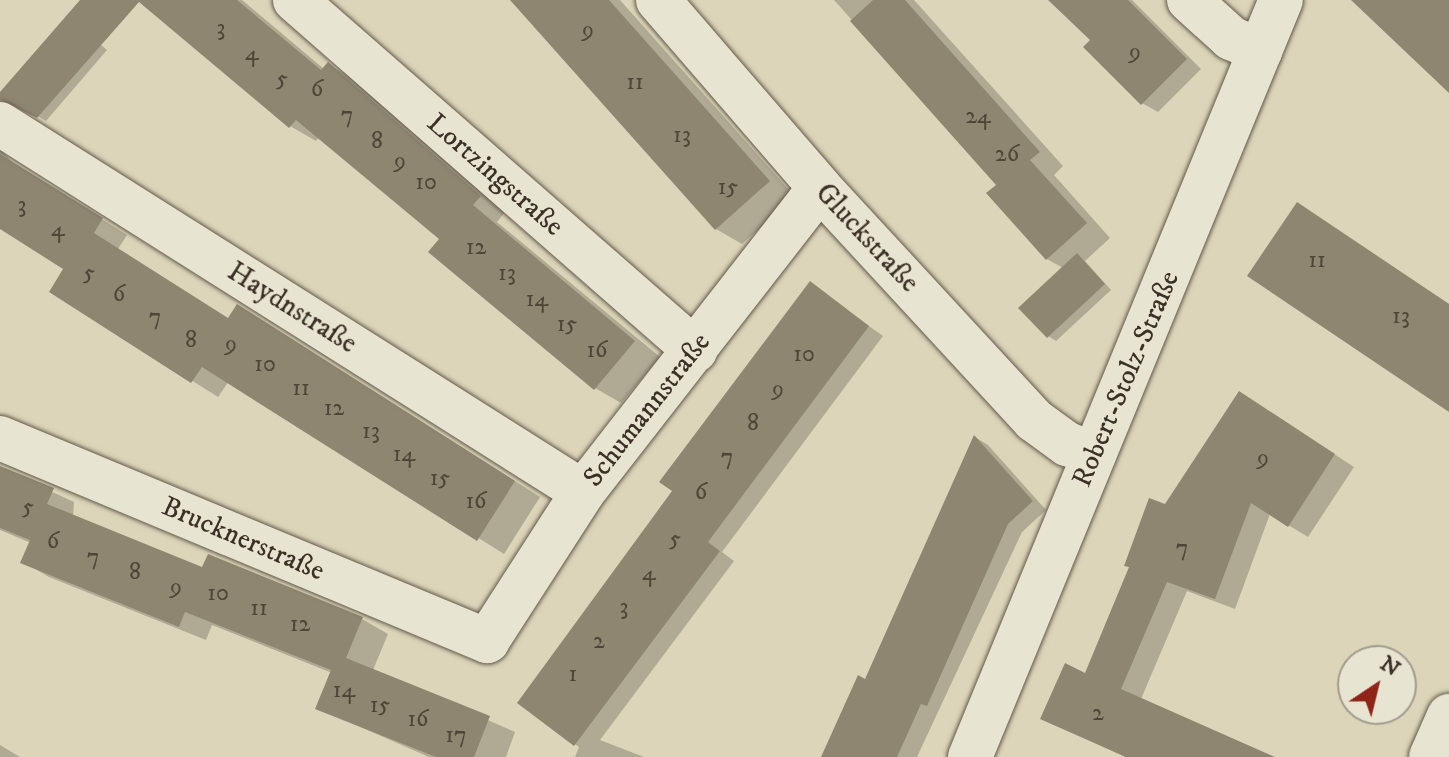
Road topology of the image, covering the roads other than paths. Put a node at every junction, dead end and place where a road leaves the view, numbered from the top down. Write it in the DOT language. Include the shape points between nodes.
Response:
graph roads {
  1 [pos="295,0"];
  2 [pos="658,0"];
  3 [pos="1189,0"];
  4 [pos="1281,0"];
  5 [pos="1260,51"];
  6 [pos="0,124"];
  7 [pos="820,188"];
  8 [pos="695,350"];
  9 [pos="0,438"];
  10 [pos="1094,454"];
  11 [pos="583,492"];
  12 [pos="487,641"];
  13 [pos="1449,716"];
  14 [pos="970,757"];
  15 [pos="1431,757"];
  1 -- 8 [label="street, Lortzingstraße"];
  2 -- 7 [label="street, Gluckstraße"];
  3 -- 5 [label="street" via="1231,38"];
  4 -- 5 [label="street, Robert-Stolz-Straße"];
  5 -- 10 [label="street, Robert-Stolz-Straße"];
  6 -- 11 [label="street, Haydnstraße"];
  7 -- 8 [label="street, Schumannstraße"];
  7 -- 10 [label="street, Gluckstraße" via="1034,420 1067,444"];
  8 -- 11 [label="street, Schumannstraße"];
  9 -- 12 [label="street, Brucknerstraße"];
  10 -- 14 [label="street, Robert-Stolz-Straße"];
  11 -- 12 [label="street, Schumannstraße"];
  13 -- 15 [label="street"];
}
